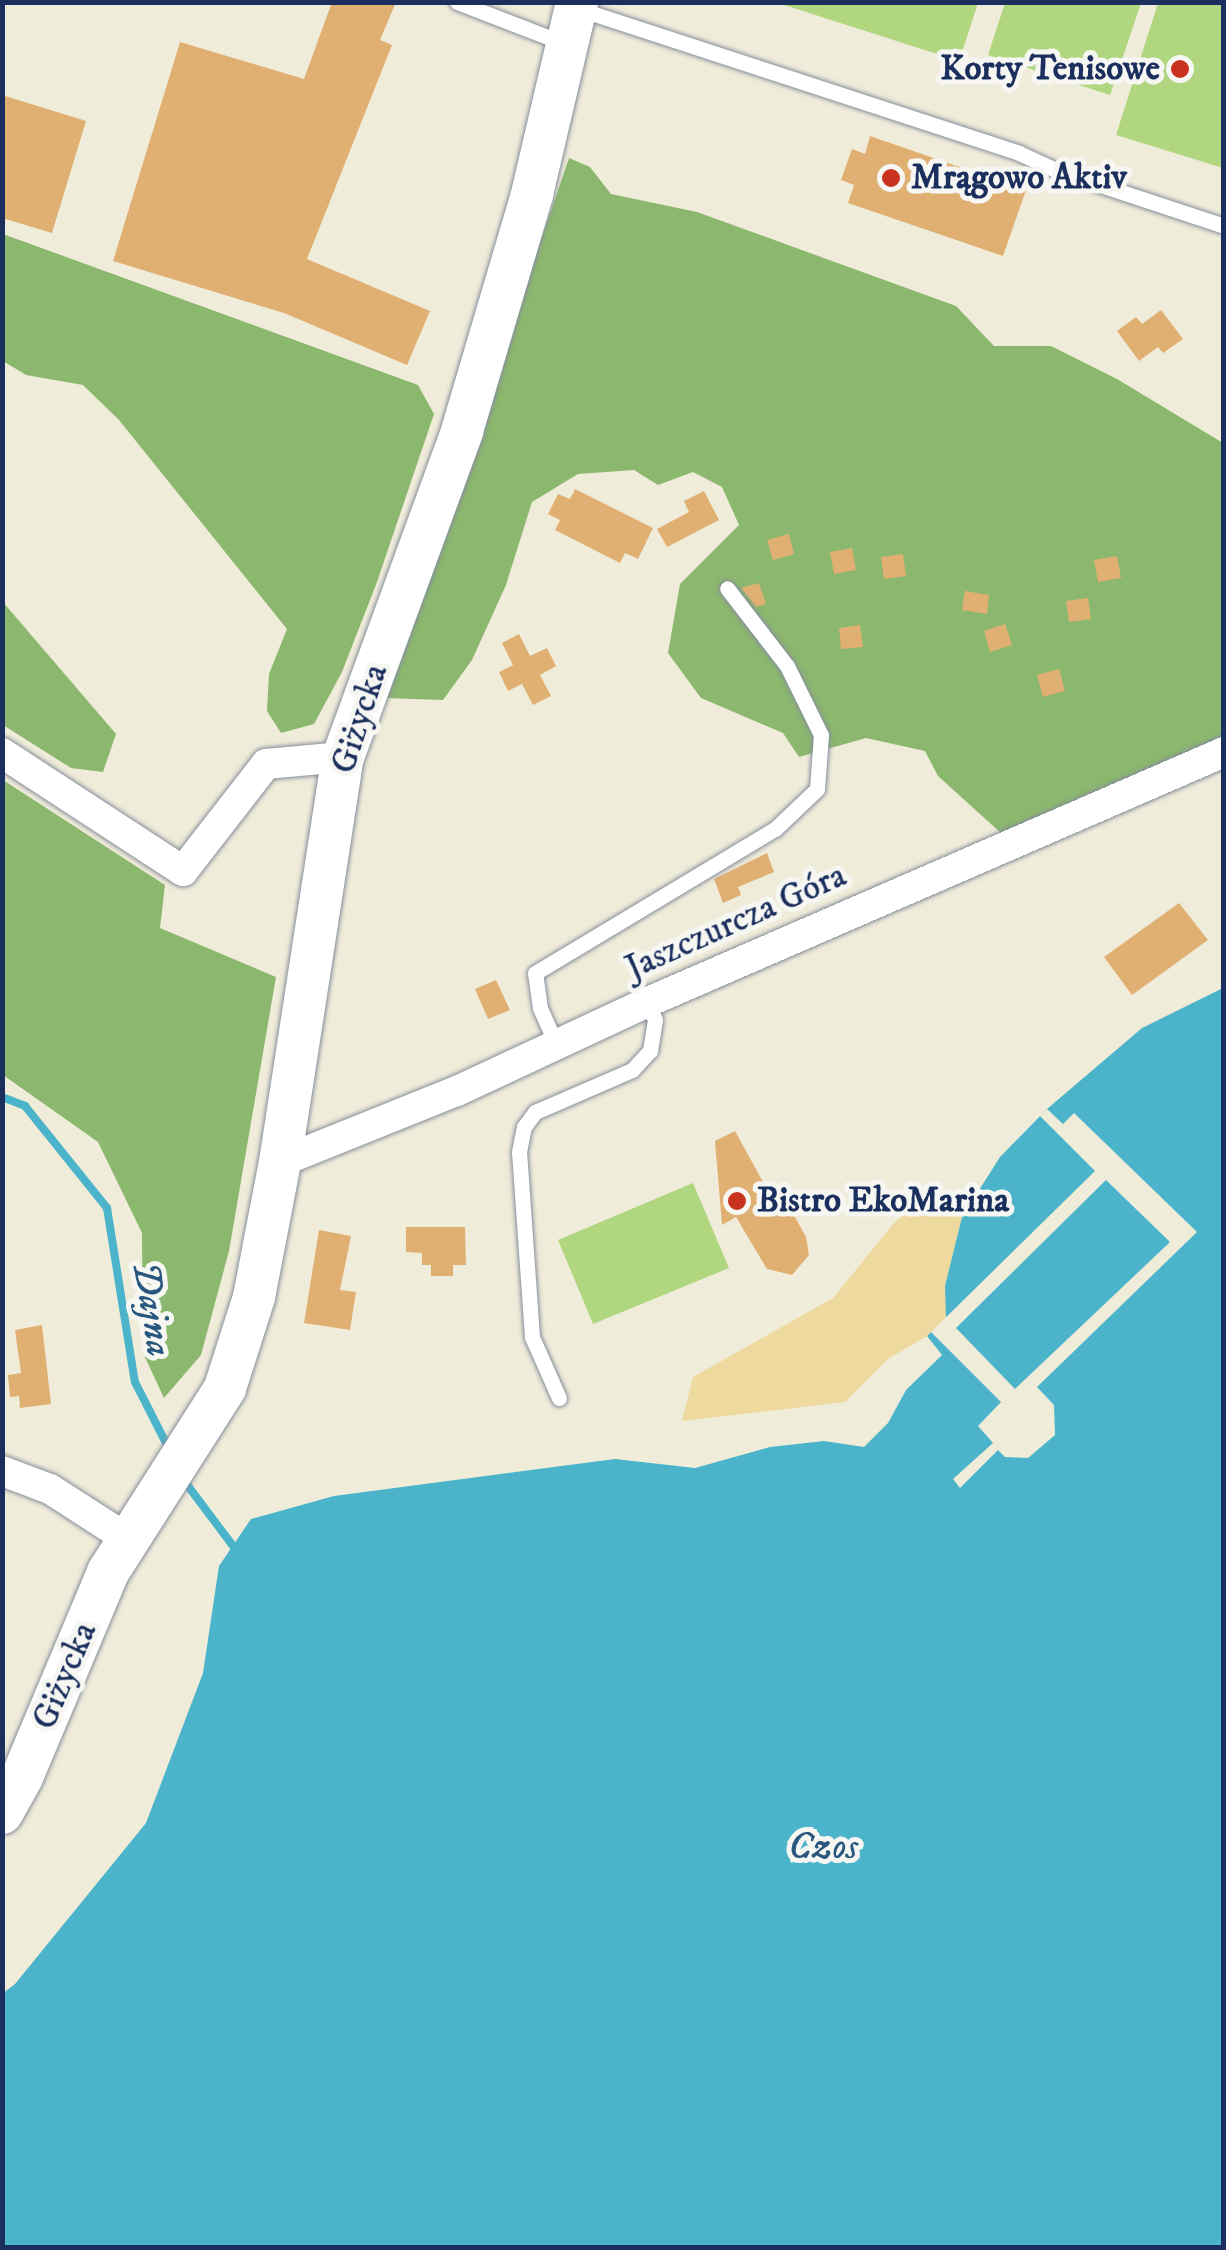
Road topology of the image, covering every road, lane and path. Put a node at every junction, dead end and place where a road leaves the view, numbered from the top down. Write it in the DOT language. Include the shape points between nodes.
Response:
graph roads {
  1 [pos="458,2"];
  2 [pos="573,18"];
  3 [pos="1224,226"];
  4 [pos="728,588"];
  5 [pos="1224,752"];
  6 [pos="2,753"];
  7 [pos="342,757"];
  8 [pos="648,1002"];
  9 [pos="556,1044"];
  10 [pos="280,1162"];
  11 [pos="559,1398"];
  12 [pos="2,1471"];
  13 [pos="129,1540"];
  14 [pos="2,1813"];
  1 -- 2 [label="lane"];
  2 -- 3 [label="lane" via="983,141"];
  2 -- 7 [label="street, Giżycka" via="532,194 462,431"];
  4 -- 9 [label="lane" via="788,666 821,735 817,789 775,829 536,973 540,1008"];
  5 -- 8 [label="street, Jaszczurcza Góra"];
  6 -- 7 [label="street" via="184,871 266,764"];
  7 -- 10 [label="street, Giżycka"];
  8 -- 9 [label="street, Jaszczurcza Góra"];
  8 -- 11 [label="lane" via="655,1020 650,1050 632,1070 536,1112 524,1127 532,1337"];
  9 -- 10 [label="street, Jaszczurcza Góra"];
  10 -- 13 [label="street, Giżycka" via="254,1297 225,1388"];
  12 -- 13 [label="street" via="50,1489"];
  13 -- 14 [label="street, Giżycka" via="108,1572"];
}
